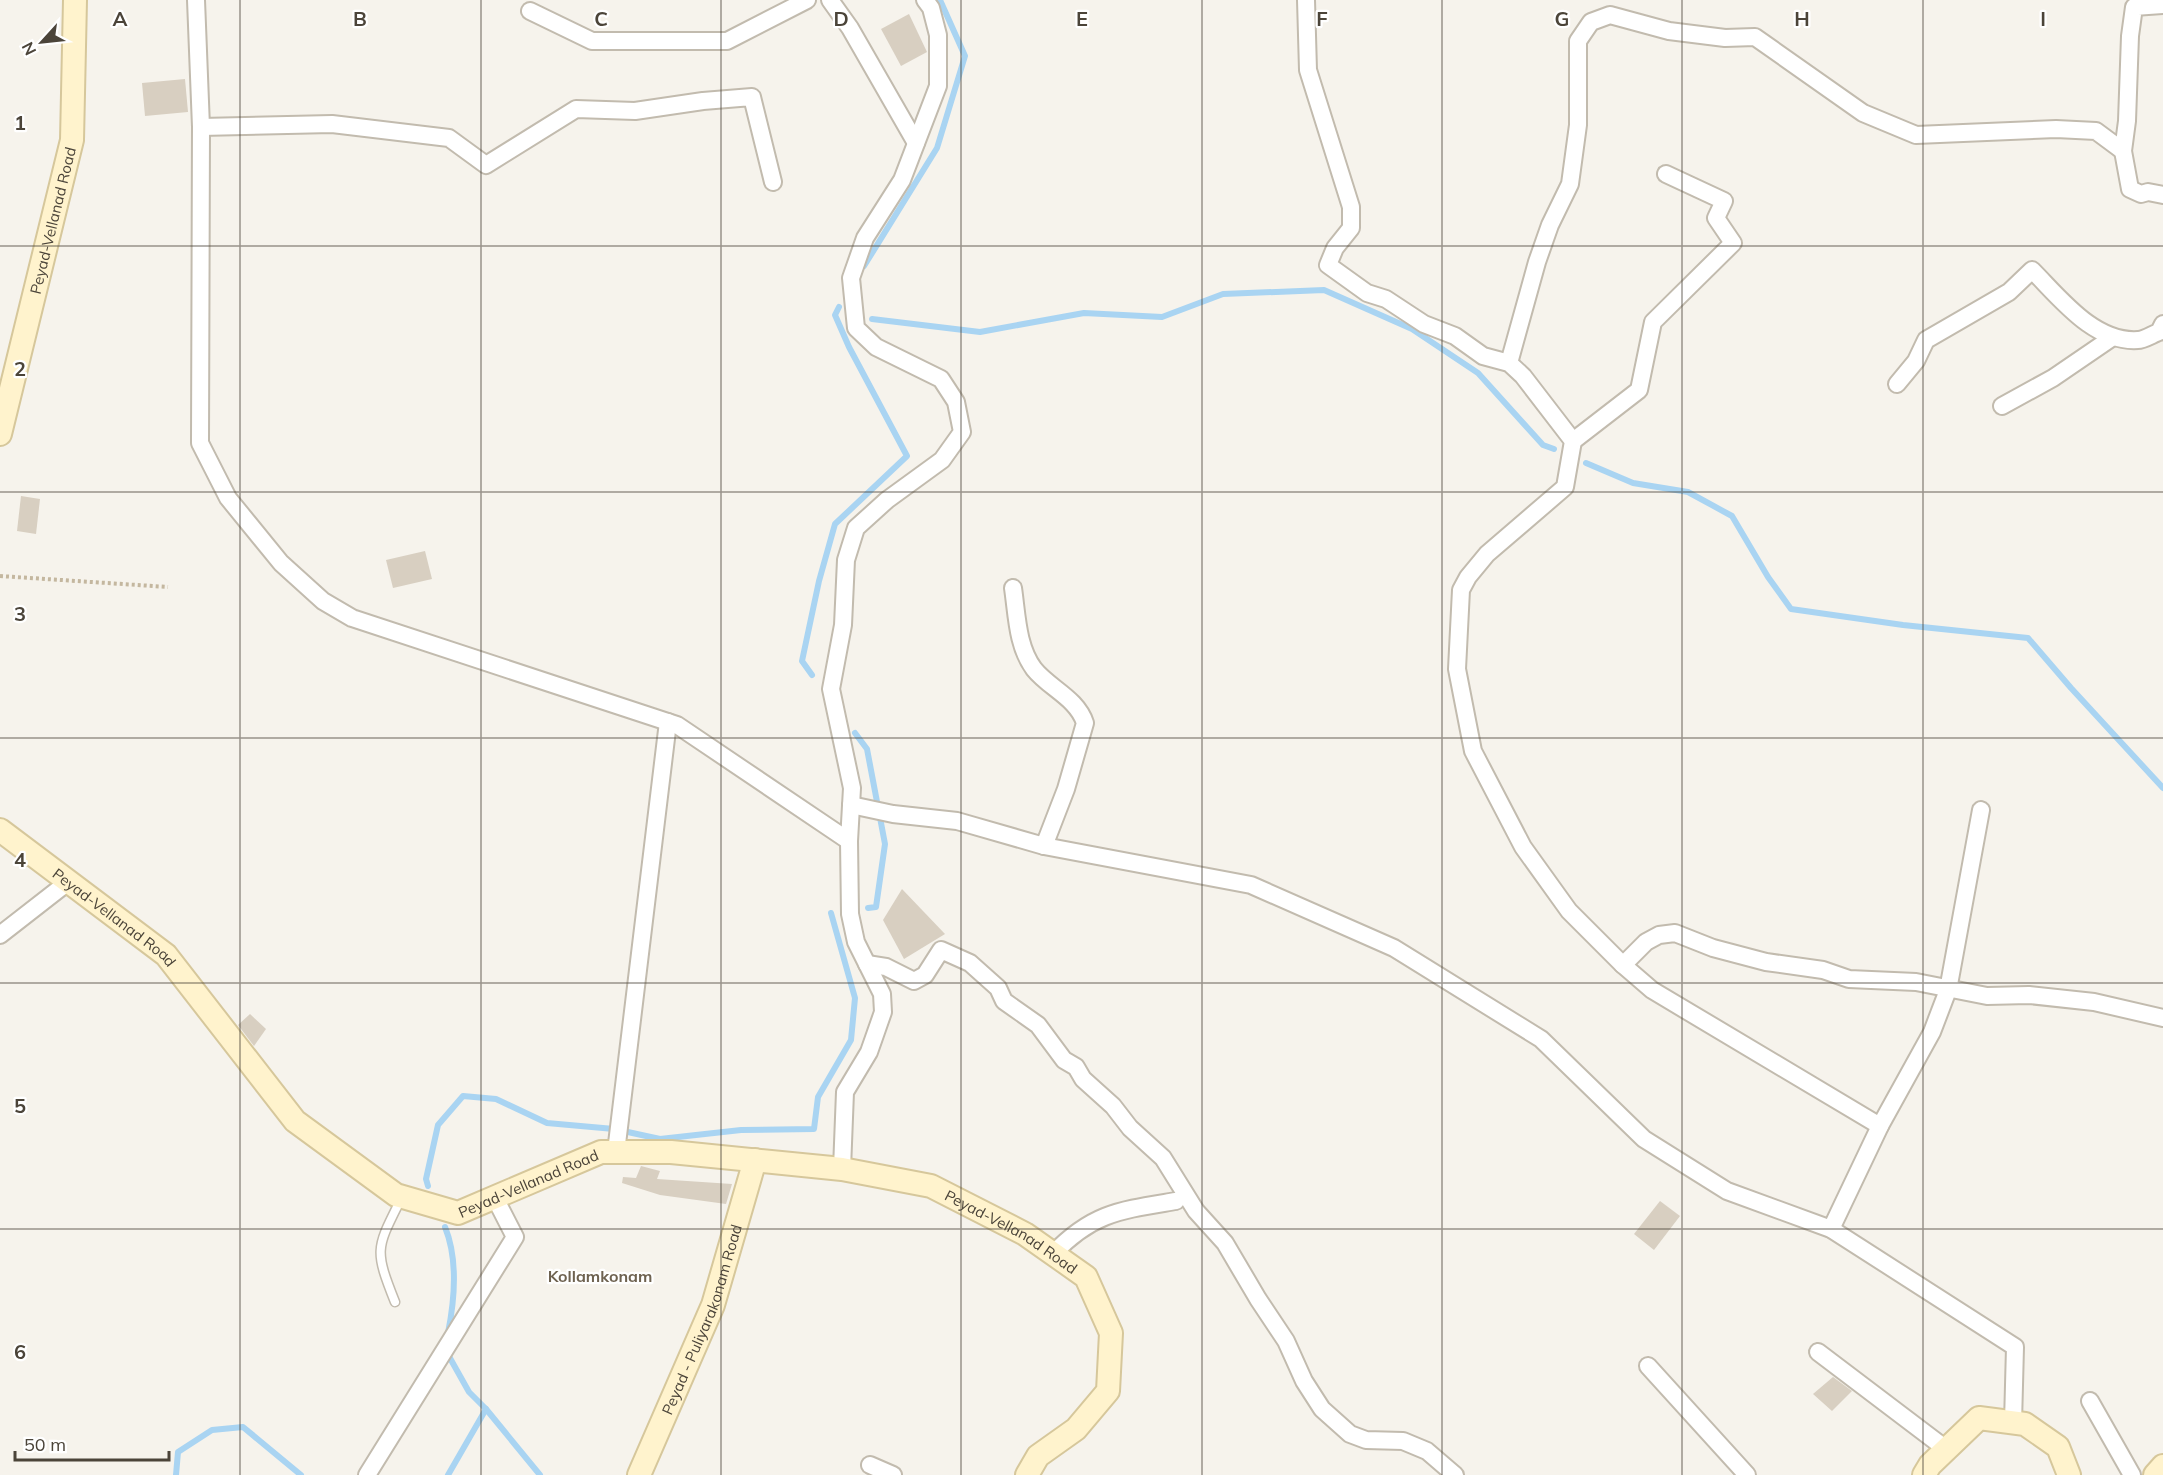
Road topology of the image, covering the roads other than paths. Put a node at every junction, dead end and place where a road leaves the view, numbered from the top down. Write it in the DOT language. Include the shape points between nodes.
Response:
graph roads {
  1 [pos="75,0"];
  2 [pos="196,0"];
  3 [pos="807,0"];
  4 [pos="830,0"];
  5 [pos="925,0"];
  6 [pos="1306,0"];
  7 [pos="2163,5"];
  8 [pos="530,10"];
  9 [pos="201,127"];
  10 [pos="916,143"];
  11 [pos="2123,151"];
  12 [pos="1666,174"];
  13 [pos="773,182"];
  14 [pos="2163,195"];
  15 [pos="2163,324"];
  16 [pos="2113,337"];
  17 [pos="1509,363"];
  18 [pos="1897,384"];
  19 [pos="2002,406"];
  20 [pos="0,434"];
  21 [pos="1573,441"];
  22 [pos="1013,588"];
  23 [pos="668,722"];
  24 [pos="858,806"];
  25 [pos="1982,810"];
  26 [pos="0,830"];
  27 [pos="849,841"];
  28 [pos="1044,846"];
  29 [pos="68,882"];
  30 [pos="0,935"];
  31 [pos="867,963"];
  32 [pos="1623,965"];
  33 [pos="1948,990"];
  34 [pos="2163,1018"];
  35 [pos="1880,1126"];
  36 [pos="617,1148"];
  37 [pos="755,1160"];
  38 [pos="842,1169"];
  39 [pos="402,1196"];
  40 [pos="495,1198"];
  41 [pos="1176,1201"];
  42 [pos="1831,1229"];
  43 [pos="1053,1254"];
  44 [pos="395,1302"];
  45 [pos="1818,1352"];
  46 [pos="1648,1366"];
  47 [pos="2090,1401"];
  48 [pos="2013,1423"];
  49 [pos="1946,1449"];
  50 [pos="870,1465"];
  51 [pos="2163,1466"];
  52 [pos="366,1475"];
  53 [pos="639,1475"];
  54 [pos="893,1475"];
  55 [pos="1027,1475"];
  56 [pos="1455,1475"];
  57 [pos="1748,1475"];
  58 [pos="1924,1475"];
  59 [pos="2069,1475"];
  60 [pos="2132,1475"];
  61 [pos="2155,1475"];
  1 -- 20 [label="main road, Peyad-Vellanad Road" via="72,140"];
  2 -- 9 [label="street"];
  3 -- 8 [label="street" via="727,41 592,41"];
  4 -- 10 [label="street"];
  5 -- 10 [label="street" via="938,35 938,86"];
  6 -- 17 [label="street" via="1308,70 1351,207 1351,228 1335,248 1328,265 1367,293 1455,336 1483,356"];
  7 -- 11 [label="street" via="2134,8"];
  9 -- 13 [label="street" via="332,124 449,138 486,165 576,108 635,111 752,97"];
  9 -- 23 [label="street" via="200,443 228,498 281,563 323,601 352,618"];
  10 -- 24 [label="street" via="902,180 865,238 851,278 856,328 876,347 941,379 956,402 962,432 942,460 856,528 846,560 843,625 831,689"];
  11 -- 14 [label="street" via="2130,189"];
  11 -- 17 [label="street" via="2096,131 1916,135 1863,113 1755,37 1669,32 1610,15 1591,22 1578,41 1578,125 1570,184 1537,262"];
  12 -- 21 [label="street" via="1724,201 1716,218 1733,243 1653,322 1639,390"];
  15 -- 16 [label="street" via="2159,332 2139,340"];
  16 -- 18 [label="street" via="2081,318 2032,270 2009,292 1926,340 1916,361"];
  16 -- 19 [label="street" via="2053,378"];
  17 -- 21 [label="street"];
  21 -- 32 [label="street" via="1564,487 1487,554 1468,576 1461,590 1457,669 1473,751 1517,837 1569,911"];
  22 -- 28 [label="street" via="1022,647 1034,669 1081,712 1085,723"];
  23 -- 27 [label="street"];
  23 -- 36 [label="street"];
  24 -- 27 [label="street"];
  24 -- 28 [label="street" via="957,821"];
  25 -- 33 [label="street"];
  26 -- 29 [label="main road, Peyad-Vellanad Road"];
  27 -- 31 [label="street" via="850,914 856,942"];
  28 -- 42 [label="street" via="1251,885 1394,948 1541,1040 1644,1139 1727,1191"];
  29 -- 30 [label="street"];
  29 -- 39 [label="main road, Peyad-Vellanad Road" via="166,955 295,1121 351,1164"];
  31 -- 38 [label="street" via="882,994 883,1012 869,1052 845,1092"];
  31 -- 56 [label="street" via="886,967 914,981 925,975 941,950 970,963 998,988 1009,1005 1038,1025 1064,1060 1076,1067 1083,1079 1163,1158 1196,1210 1226,1242 1322,1409 1350,1434 1366,1440 1402,1441 1427,1451"];
  32 -- 33 [label="street" via="1646,942 1675,933 1766,962 1798,965 1849,979 1916,982"];
  32 -- 35 [label="street" via="1652,990"];
  33 -- 34 [label="street" via="2094,1002"];
  33 -- 35 [label="street" via="1932,1032"];
  35 -- 42 [label="street"];
  36 -- 37 [label="main road, Peyad-Vellanad Road"];
  36 -- 40 [label="main road, Peyad-Vellanad Road"];
  37 -- 38 [label="main road, Peyad-Vellanad Road"];
  37 -- 53 [label="main road, Peyad - Puliyarakonam Road" via="713,1305"];
  38 -- 43 [label="main road, Peyad-Vellanad Road" via="932,1186 1025,1234"];
  39 -- 40 [label="main road, Peyad-Vellanad Road" via="458,1213"];
  39 -- 44 [label="lane" via="380,1241 381,1266"];
  40 -- 52 [label="street" via="515,1237"];
  41 -- 43 [label="street" via="1124,1209 1090,1222"];
  42 -- 48 [label="street" via="2015,1347"];
  43 -- 55 [label="main road, Peyad-Vellanad Road" via="1086,1277 1111,1333 1107,1391 1076,1429 1038,1456"];
  45 -- 49 [label="street"];
  46 -- 57 [label="street"];
  47 -- 60 [label="street"];
  48 -- 49 [label="main road" via="1979,1418"];
  48 -- 59 [label="main road" via="2025,1424 2058,1447"];
  49 -- 58 [label="main road"];
  50 -- 54 [label="street"];
  51 -- 61 [label="main road"];
}
